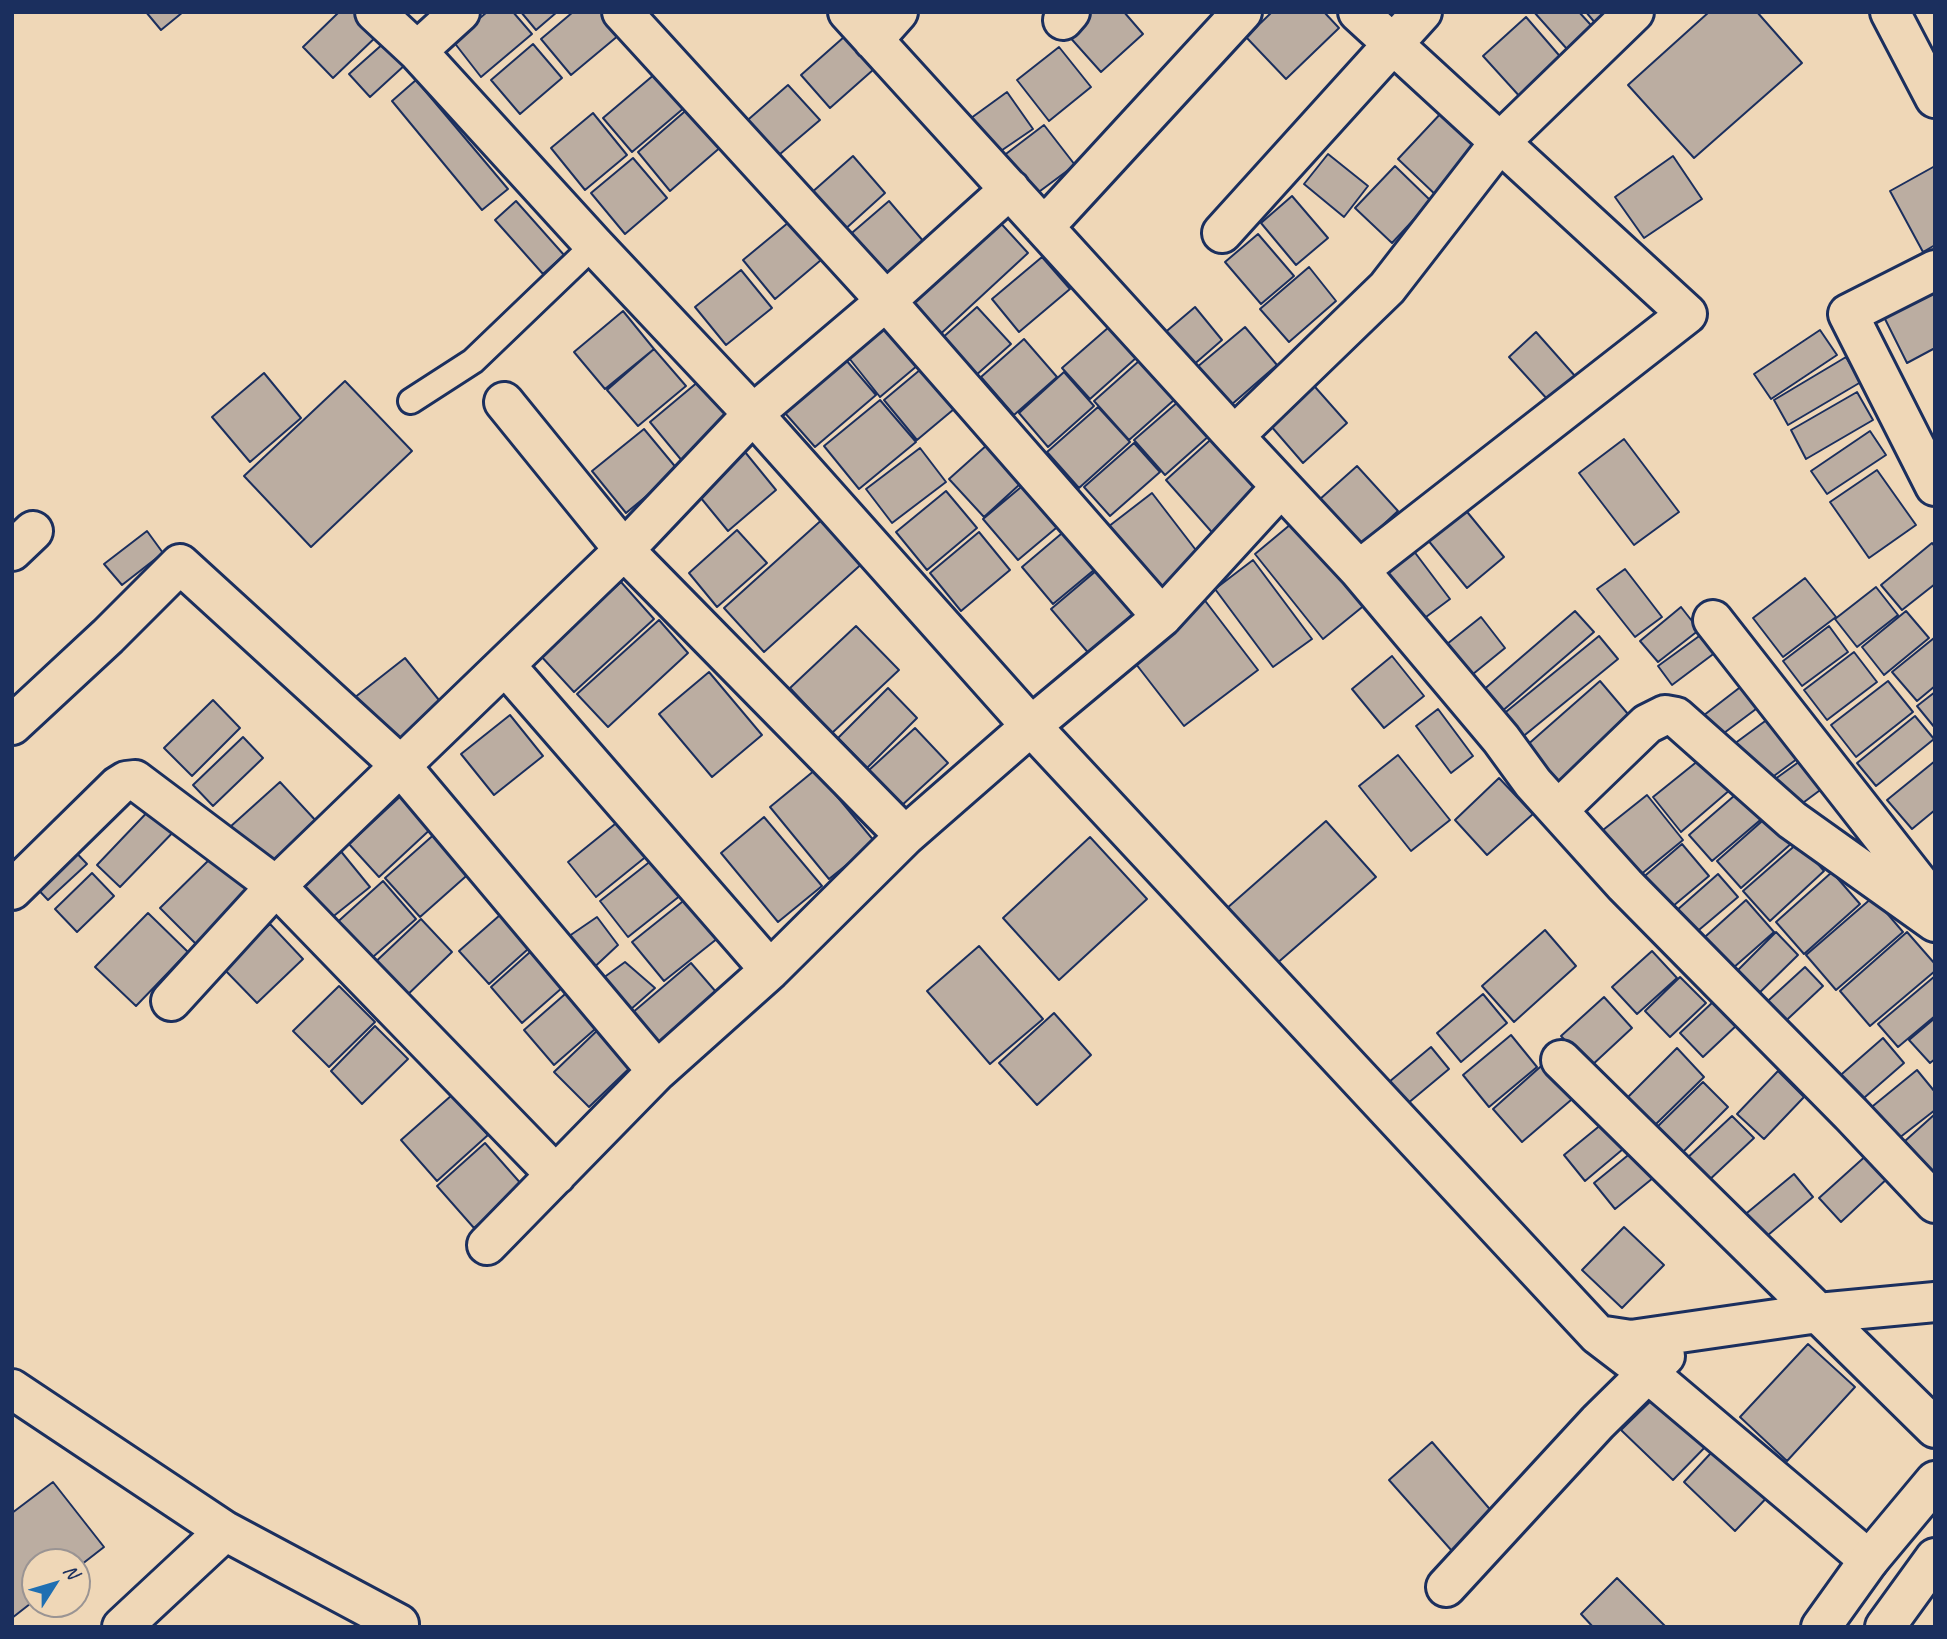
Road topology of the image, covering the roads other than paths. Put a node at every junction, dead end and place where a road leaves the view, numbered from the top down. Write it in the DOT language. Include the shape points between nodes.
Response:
graph roads {
  1 [pos="375,12"];
  2 [pos="460,12"];
  3 [pos="622,12"];
  4 [pos="848,12"];
  5 [pos="898,12"];
  6 [pos="1242,12"];
  7 [pos="1358,12"];
  8 [pos="1422,12"];
  9 [pos="1634,12"];
  10 [pos="1891,12"];
  11 [pos="873,40"];
  12 [pos="1393,44"];
  13 [pos="417,51"];
  14 [pos="1935,98"];
  15 [pos="1500,142"];
  16 [pos="1010,189"];
  17 [pos="1041,224"];
  18 [pos="1222,233"];
  19 [pos="594,245"];
  20 [pos="1935,270"];
  21 [pos="886,301"];
  22 [pos="411,401"];
  23 [pos="504,402"];
  24 [pos="753,414"];
  25 [pos="1234,436"];
  26 [pos="1935,486"];
  27 [pos="1281,487"];
  28 [pos="624,550"];
  29 [pos="1359,570"];
  30 [pos="1162,617"];
  31 [pos="1713,620"];
  32 [pos="505,664"];
  33 [pos="12,725"];
  34 [pos="1031,726"];
  35 [pos="400,765"];
  36 [pos="1558,810"];
  37 [pos="905,836"];
  38 [pos="276,886"];
  39 [pos="12,890"];
  40 [pos="1935,904"];
  41 [pos="1935,922"];
  42 [pos="770,970"];
  43 [pos="171,1001"];
  44 [pos="1561,1060"];
  45 [pos="657,1072"];
  46 [pos="556,1175"];
  47 [pos="1935,1203"];
  48 [pos="488,1245"];
  49 [pos="1935,1302"];
  50 [pos="1818,1313"];
  51 [pos="1688,1331"];
  52 [pos="1598,1335"];
  53 [pos="1649,1374"];
  54 [pos="12,1390"];
  55 [pos="1935,1428"];
  56 [pos="1935,1481"];
  57 [pos="225,1531"];
  58 [pos="1935,1558"];
  59 [pos="1869,1560"];
  60 [pos="1446,1587"];
  61 [pos="401,1626"];
  62 [pos="122,1627"];
  63 [pos="1821,1627"];
  64 [pos="1885,1627"];
  1 -- 13 [label="street"];
  2 -- 13 [label="street"];
  3 -- 21 [label="street"];
  4 -- 11 [label="street"];
  5 -- 11 [label="street"];
  6 -- 17 [label="street" via="1057,213"];
  7 -- 12 [label="street"];
  8 -- 12 [label="street"];
  9 -- 15 [label="street"];
  10 -- 14 [label="street"];
  11 -- 16 [label="street"];
  12 -- 15 [label="street"];
  12 -- 18 [label="street"];
  13 -- 19 [label="street"];
  15 -- 25 [label="street" via="1387,288"];
  15 -- 29 [label="street" via="1687,314"];
  16 -- 17 [label="street"];
  16 -- 21 [label="street"];
  17 -- 25 [label="street"];
  19 -- 22 [label="lane" via="473,361"];
  19 -- 24 [label="street"];
  20 -- 26 [label="street" via="1847,314"];
  21 -- 24 [label="street"];
  21 -- 30 [label="street"];
  23 -- 28 [label="street"];
  24 -- 28 [label="street"];
  24 -- 34 [label="street"];
  25 -- 27 [label="street"];
  27 -- 29 [label="street"];
  27 -- 30 [label="street"];
  28 -- 32 [label="street"];
  28 -- 37 [label="street"];
  29 -- 36 [label="street"];
  30 -- 34 [label="street"];
  31 -- 40 [label="street"];
  32 -- 35 [label="street"];
  32 -- 42 [label="street"];
  33 -- 35 [label="street" via="180,564"];
  34 -- 37 [label="street"];
  34 -- 52 [label="street"];
  35 -- 38 [label="street"];
  35 -- 45 [label="street"];
  36 -- 41 [label="street" via="1647,724 1665,716 1676,717 1792,820"];
  36 -- 47 [label="street" via="1625,885"];
  37 -- 42 [label="street"];
  38 -- 39 [label="street" via="135,780 118,786"];
  38 -- 43 [label="street"];
  38 -- 46 [label="street"];
  42 -- 45 [label="street"];
  44 -- 50 [label="street"];
  45 -- 46 [label="street"];
  46 -- 48 [label="street"];
  49 -- 50 [label="street"];
  50 -- 51 [label="street"];
  50 -- 55 [label="street"];
  51 -- 52 [label="street" via="1631,1340"];
  51 -- 53 [label="street"];
  52 -- 53 [label="street"];
  53 -- 59 [label="street"];
  53 -- 60 [label="street" via="1598,1422"];
  54 -- 57 [label="street"];
  56 -- 59 [label="street"];
  57 -- 61 [label="street"];
  57 -- 62 [label="street"];
  58 -- 64 [label="street"];
  59 -- 63 [label="street"];
}
